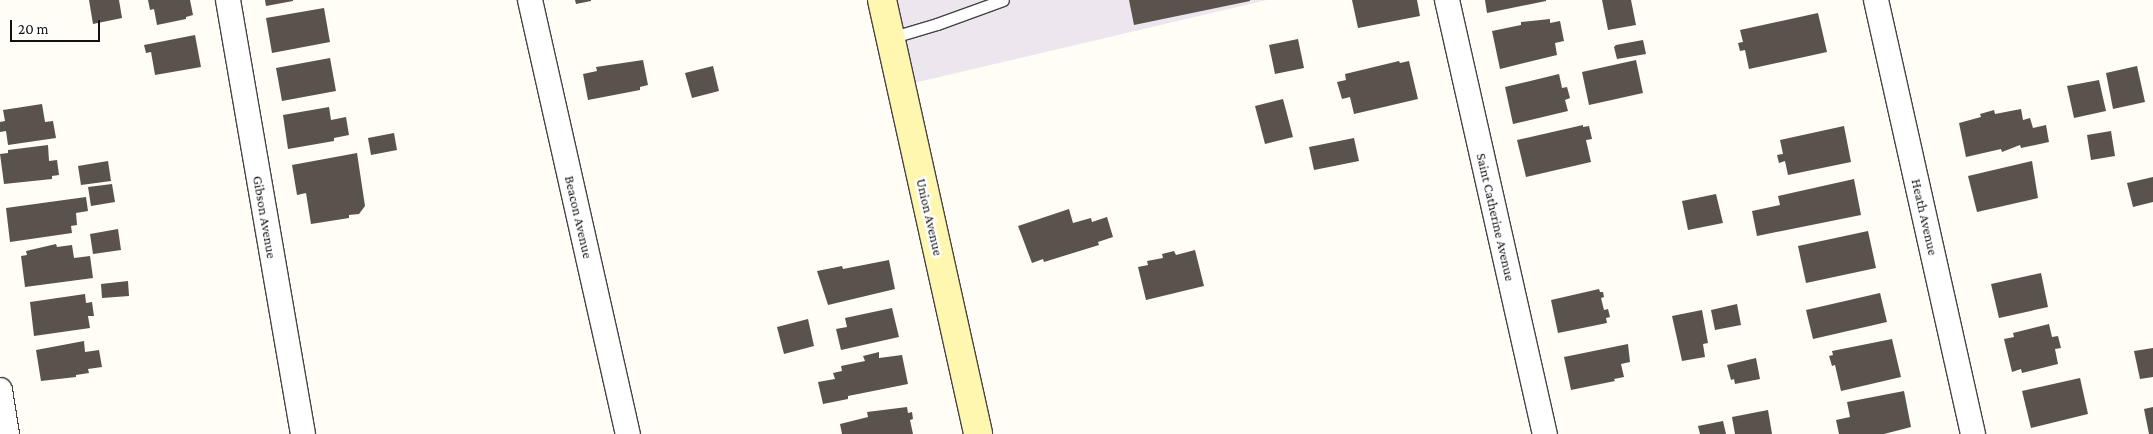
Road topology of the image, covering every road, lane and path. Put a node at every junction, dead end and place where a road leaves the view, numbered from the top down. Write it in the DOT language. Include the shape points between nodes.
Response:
graph roads {
  1 [pos="228,0"];
  2 [pos="530,0"];
  3 [pos="882,0"];
  4 [pos="1003,0"];
  5 [pos="1447,0"];
  6 [pos="1876,0"];
  7 [pos="890,38"];
  8 [pos="0,390"];
  9 [pos="7,434"];
  10 [pos="303,434"];
  11 [pos="628,434"];
  12 [pos="978,434"];
  13 [pos="1545,434"];
  14 [pos="1973,434"];
  1 -- 10 [label="street, Gibson Avenue"];
  2 -- 11 [label="street, Beacon Avenue"];
  3 -- 7 [label="main road, Union Avenue"];
  4 -- 7 [label="lane"];
  5 -- 13 [label="street, Saint Catherine Avenue"];
  6 -- 14 [label="street, Heath Avenue"];
  7 -- 12 [label="main road, Union Avenue"];
  8 -- 9 [label="street"];
}
